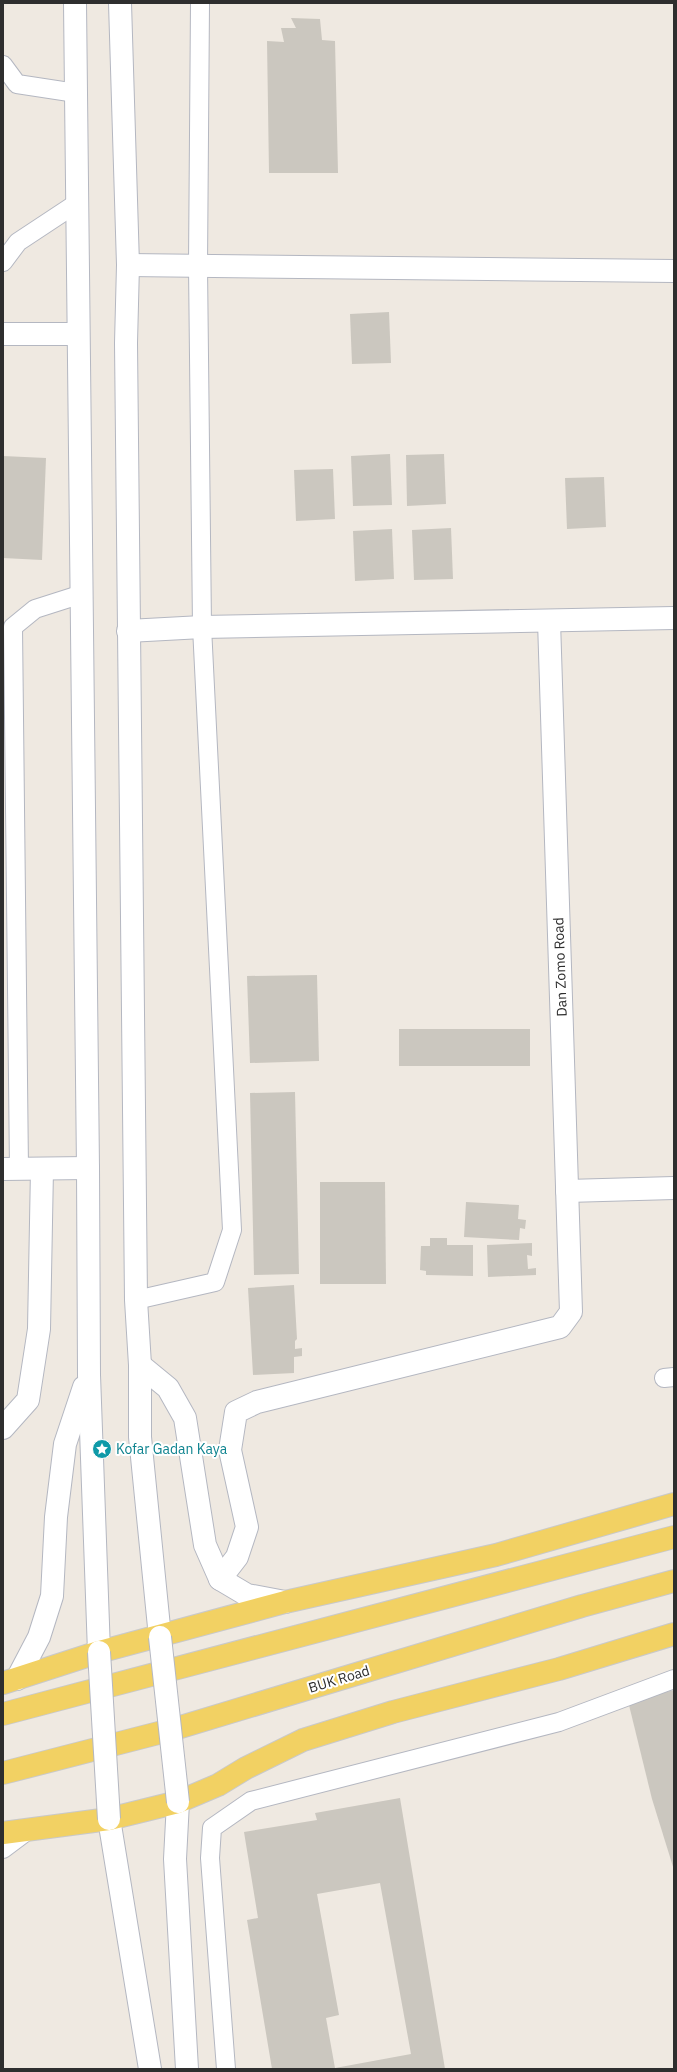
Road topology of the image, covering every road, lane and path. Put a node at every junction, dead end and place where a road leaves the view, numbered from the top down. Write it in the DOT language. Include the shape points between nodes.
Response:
graph roads {
  1 [pos="75,3"];
  2 [pos="120,3"];
  3 [pos="200,3"];
  4 [pos="3,65"];
  5 [pos="76,93"];
  6 [pos="77,203"];
  7 [pos="3,262"];
  8 [pos="128,265"];
  9 [pos="198,266"];
  10 [pos="674,271"];
  11 [pos="3,334"];
  12 [pos="78,334"];
  13 [pos="82,594"];
  14 [pos="674,618"];
  15 [pos="549,621"];
  16 [pos="202,627"];
  17 [pos="128,630"];
  18 [pos="88,1168"];
  19 [pos="11,1169"];
  20 [pos="42,1169"];
  21 [pos="674,1188"];
  22 [pos="567,1191"];
  23 [pos="136,1300"];
  24 [pos="140,1365"];
  25 [pos="88,1375"];
  26 [pos="3,1428"];
  27 [pos="674,1504"];
  28 [pos="674,1537"];
  29 [pos="220,1579"];
  30 [pos="674,1581"];
  31 [pos="285,1602"];
  32 [pos="674,1634"];
  33 [pos="160,1637"];
  34 [pos="99,1652"];
  35 [pos="674,1679"];
  36 [pos="10,1681"];
  37 [pos="3,1714"];
  38 [pos="3,1773"];
  39 [pos="178,1802"];
  40 [pos="109,1819"];
  41 [pos="27,1831"];
  42 [pos="3,1833"];
  43 [pos="3,1849"];
  44 [pos="150,2069"];
  45 [pos="187,2069"];
  46 [pos="226,2069"];
  1 -- 5 [label="main road"];
  2 -- 8 [label="main road"];
  3 -- 9 [label="lane"];
  4 -- 5 [label="lane" via="17,84"];
  5 -- 6 [label="main road"];
  6 -- 7 [label="lane" via="18,242"];
  6 -- 12 [label="main road"];
  8 -- 9 [label="main road"];
  8 -- 17 [label="main road"];
  9 -- 10 [label="main road"];
  9 -- 16 [label="lane"];
  11 -- 12 [label="main road"];
  12 -- 13 [label="main road"];
  13 -- 18 [label="main road"];
  13 -- 19 [label="lane" via="35,609 13,627"];
  14 -- 15 [label="main road"];
  15 -- 16 [label="main road"];
  15 -- 22 [label="main road, Dan Zomo Road"];
  16 -- 17 [label="main road"];
  16 -- 23 [label="lane" via="232,1230 215,1282"];
  17 -- 23 [label="main road"];
  18 -- 20 [label="main road"];
  18 -- 25 [label="main road"];
  19 -- 20 [label="main road"];
  20 -- 26 [label="main road" via="39,1329 28,1400"];
  21 -- 22 [label="main road"];
  22 -- 29 [label="main road, Dan Zomo Road" via="571,1312 560,1327 257,1402 236,1412 230,1450 247,1527 237,1557"];
  23 -- 24 [label="main road"];
  24 -- 29 [label="main road" via="168,1388 185,1418 205,1545"];
  24 -- 33 [label="main road" via="140,1437"];
  25 -- 34 [label="main road"];
  25 -- 36 [label="main road" via="65,1444 56,1517 52,1596 39,1637"];
  27 -- 31 [label="main road" via="496,1555"];
  28 -- 37 [label="main road"];
  29 -- 31 [label="main road" via="247,1595"];
  30 -- 38 [label="main road, BUK Road" via="582,1606 174,1729"];
  31 -- 33 [label="main road"];
  32 -- 39 [label="main road" via="559,1669 393,1712 304,1740 246,1768 218,1785"];
  33 -- 34 [label="main road"];
  33 -- 39 [label="main road, bridge"];
  34 -- 36 [label="main road"];
  34 -- 40 [label="main road, bridge"];
  35 -- 46 [label="lane" via="559,1722 251,1801 212,1828 210,1858"];
  39 -- 40 [label="main road"];
  39 -- 45 [label="main road" via="175,1859"];
  40 -- 41 [label="main road"];
  40 -- 44 [label="main road"];
  41 -- 42 [label="main road"];
  41 -- 43 [label="lane"];
}
